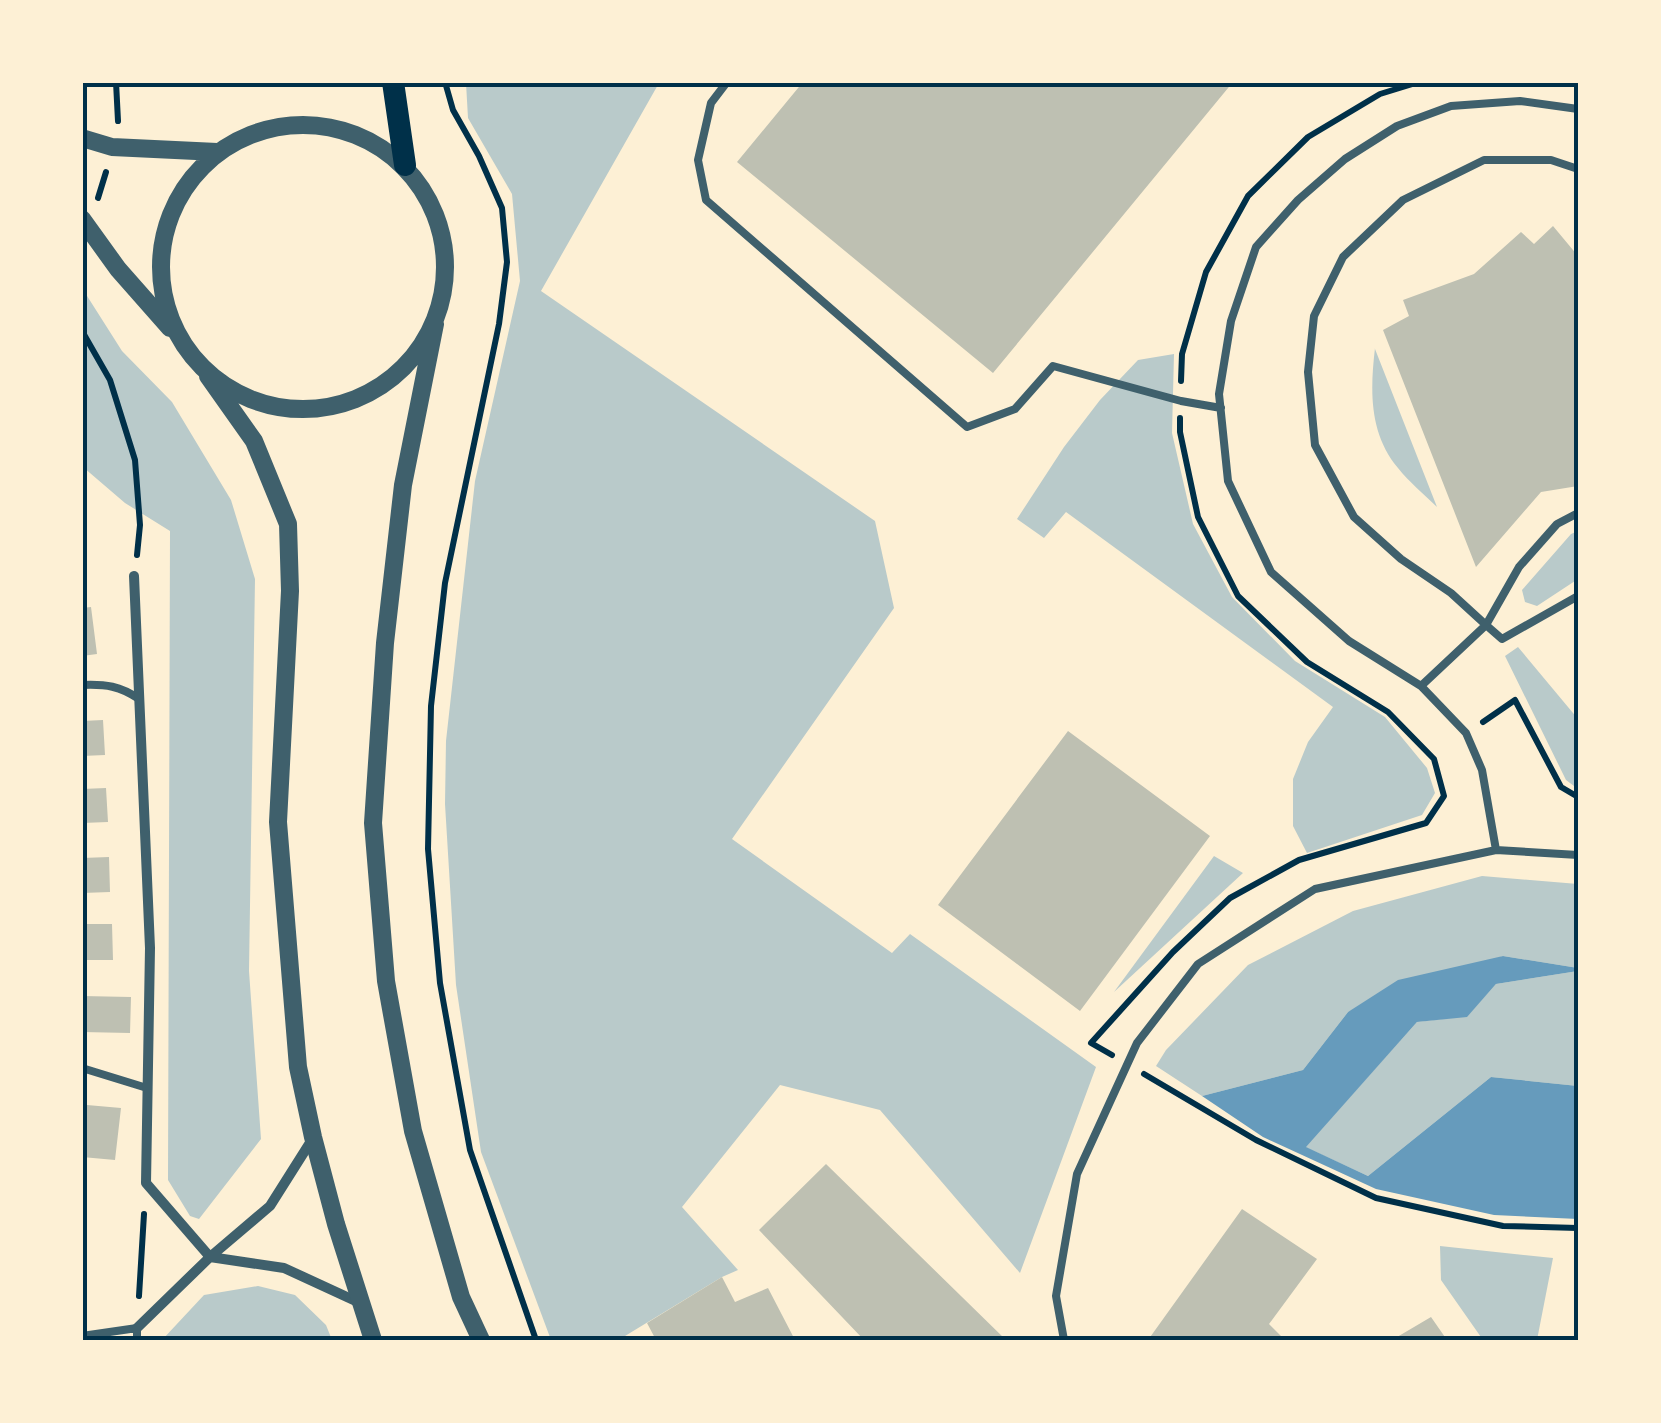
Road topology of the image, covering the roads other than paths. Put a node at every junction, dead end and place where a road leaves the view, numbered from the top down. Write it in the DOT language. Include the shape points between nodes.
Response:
graph roads {
  1 [pos="393,82"];
  2 [pos="727,82"];
  3 [pos="1578,109"];
  4 [pos="82,138"];
  5 [pos="217,152"];
  6 [pos="405,165"];
  7 [pos="1578,169"];
  8 [pos="82,219"];
  9 [pos="436,324"];
  10 [pos="177,336"];
  11 [pos="208,376"];
  12 [pos="1221,408"];
  13 [pos="1578,512"];
  14 [pos="134,576"];
  15 [pos="1578,596"];
  16 [pos="1486,625"];
  17 [pos="82,686"];
  18 [pos="1420,686"];
  19 [pos="140,699"];
  20 [pos="1496,850"];
  21 [pos="1578,856"];
  22 [pos="82,1068"];
  23 [pos="147,1088"];
  24 [pos="313,1137"];
  25 [pos="210,1257"];
  26 [pos="361,1303"];
  27 [pos="137,1334"];
  28 [pos="82,1336"];
  29 [pos="373,1340"];
  30 [pos="480,1340"];
  31 [pos="1064,1340"];
  1 -- 6 [label="main road"];
  2 -- 12 [label="lane" via="711,103 698,160 706,200 966,426 1015,409 1053,366"];
  3 -- 12 [label="lane" via="1520,101 1451,106 1397,126 1345,159 1256,247 1231,322"];
  4 -- 5 [label="street" via="112,147"];
  5 -- 6 [label="street" via="262,130 313,124 363,136"];
  5 -- 10 [label="street" via="182,190 163,236 161,288"];
  6 -- 9 [label="street" via="430,199 444,239 446,282"];
  7 -- 16 [label="lane" via="1551,160 1484,160 1403,200 1343,256 1314,316 1308,372 1315,445 1354,517"];
  8 -- 10 [label="street"];
  9 -- 11 [label="street" via="406,369 361,399 308,411 255,403"];
  9 -- 30 [label="street" via="402,485 373,823 386,981 413,1132"];
  10 -- 11 [label="street"];
  11 -- 24 [label="street" via="254,441 288,524 278,822 298,1067"];
  12 -- 18 [label="lane" via="1228,481 1271,572 1349,641"];
  13 -- 16 [label="lane" via="1557,524 1519,567"];
  14 -- 19 [label="street"];
  15 -- 16 [label="lane" via="1502,640"];
  16 -- 18 [label="lane"];
  17 -- 19 [label="lane" via="122,687"];
  18 -- 20 [label="lane" via="1466,734 1482,770"];
  19 -- 23 [label="street" via="150,948"];
  20 -- 21 [label="lane"];
  20 -- 31 [label="lane" via="1315,889 1198,964 1136,1042 1077,1174 1056,1296"];
  22 -- 23 [label="lane"];
  23 -- 25 [label="street" via="146,1182"];
  24 -- 25 [label="street" via="270,1206"];
  24 -- 26 [label="street"];
  25 -- 26 [label="street" via="284,1268"];
  25 -- 27 [label="street"];
  26 -- 29 [label="street"];
  27 -- 28 [label="lane"];
}
